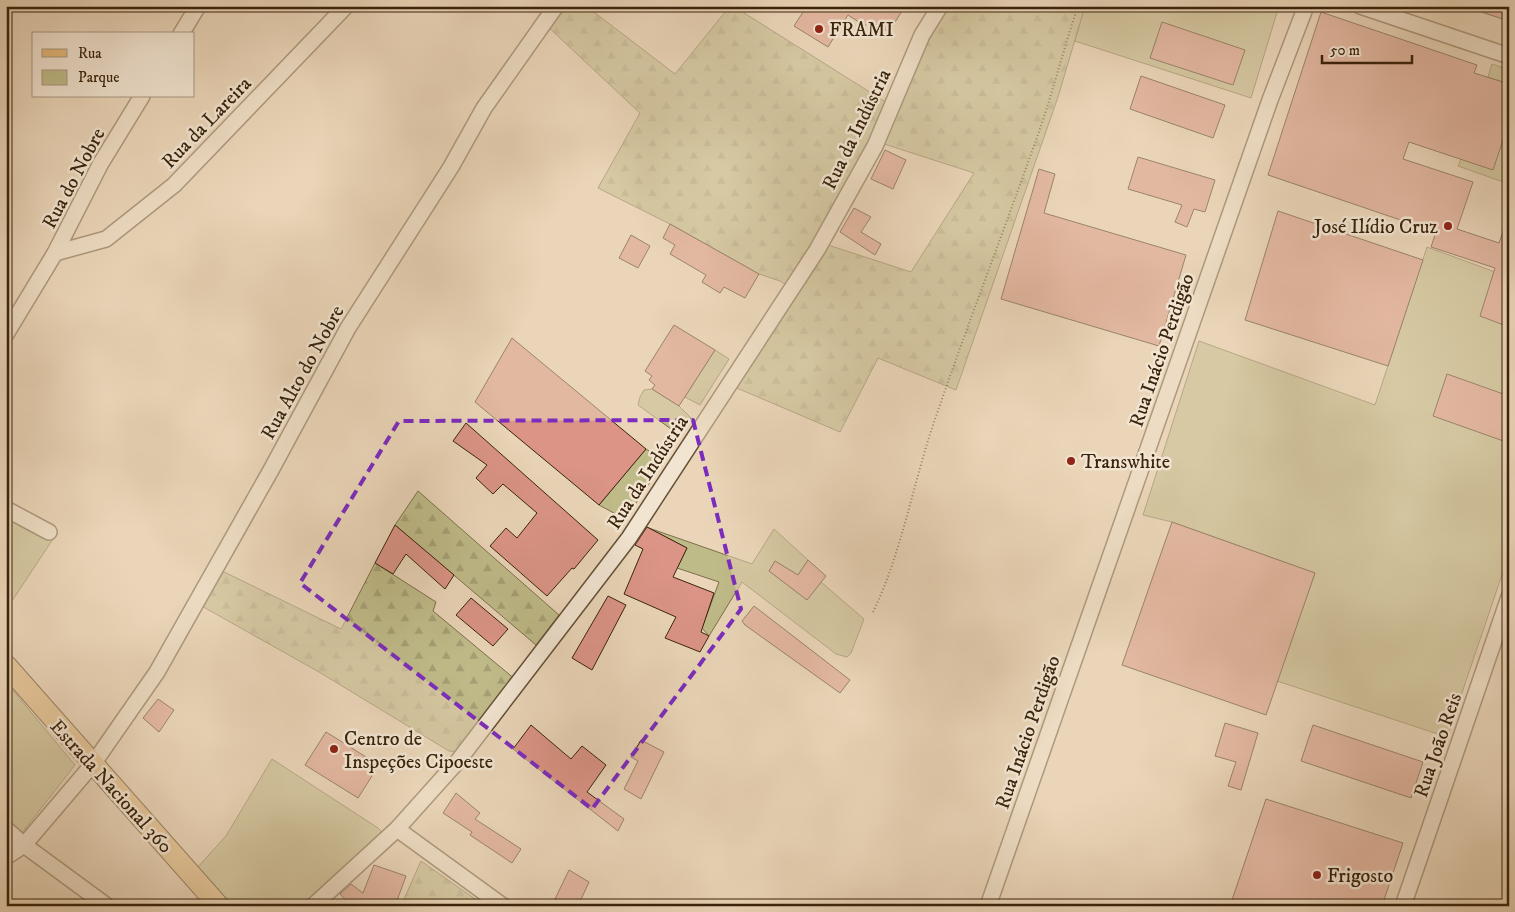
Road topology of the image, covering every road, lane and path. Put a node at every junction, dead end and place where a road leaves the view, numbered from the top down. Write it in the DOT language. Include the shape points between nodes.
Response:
graph roads {
  1 [pos="198,6"];
  2 [pos="346,6"];
  3 [pos="556,6"];
  4 [pos="940,6"];
  5 [pos="1078,6"];
  6 [pos="1306,6"];
  7 [pos="1360,6"];
  8 [pos="182,32"];
  9 [pos="1509,56"];
  10 [pos="141,98"];
  11 [pos="55,253"];
  12 [pos="6,334"];
  13 [pos="6,509"];
  14 [pos="49,532"];
  15 [pos="1509,597"];
  16 [pos="873,612"];
  17 [pos="6,665"];
  18 [pos="93,764"];
  19 [pos="397,829"];
  20 [pos="6,830"];
  21 [pos="24,845"];
  22 [pos="6,857"];
  23 [pos="107,906"];
  24 [pos="219,906"];
  25 [pos="313,906"];
  26 [pos="503,906"];
  27 [pos="988,906"];
  28 [pos="1403,906"];
  1 -- 8 [label="street"];
  2 -- 11 [label="street, Rua da Lareira" via="174,185 106,239"];
  3 -- 18 [label="street, Rua Alto do Nobre" via="484,108 451,167 348,328 157,672"];
  4 -- 19 [label="street, Rua da Indústria" via="922,35 875,146 817,250 634,529 458,761"];
  5 -- 16 [label="path" via="1039,133 934,421 896,553"];
  6 -- 27 [label="street, Rua Inácio Perdigão"];
  7 -- 9 [label="street"];
  10 -- 11 [label="street, Rua do Nobre" via="101,163"];
  11 -- 12 [label="street"];
  13 -- 14 [label="street"];
  15 -- 28 [label="street, Rua João Reis"];
  17 -- 18 [label="main road, Estrada Nacional 360"];
  18 -- 21 [label="street, Rua Alto do Nobre"];
  18 -- 24 [label="main road, Estrada Nacional 360"];
  19 -- 25 [label="street, Rua da Indústria"];
  19 -- 26 [label="street"];
  20 -- 21 [label="street"];
  21 -- 22 [label="street, Rua Alto do Nobre"];
  21 -- 23 [label="street"];
}
